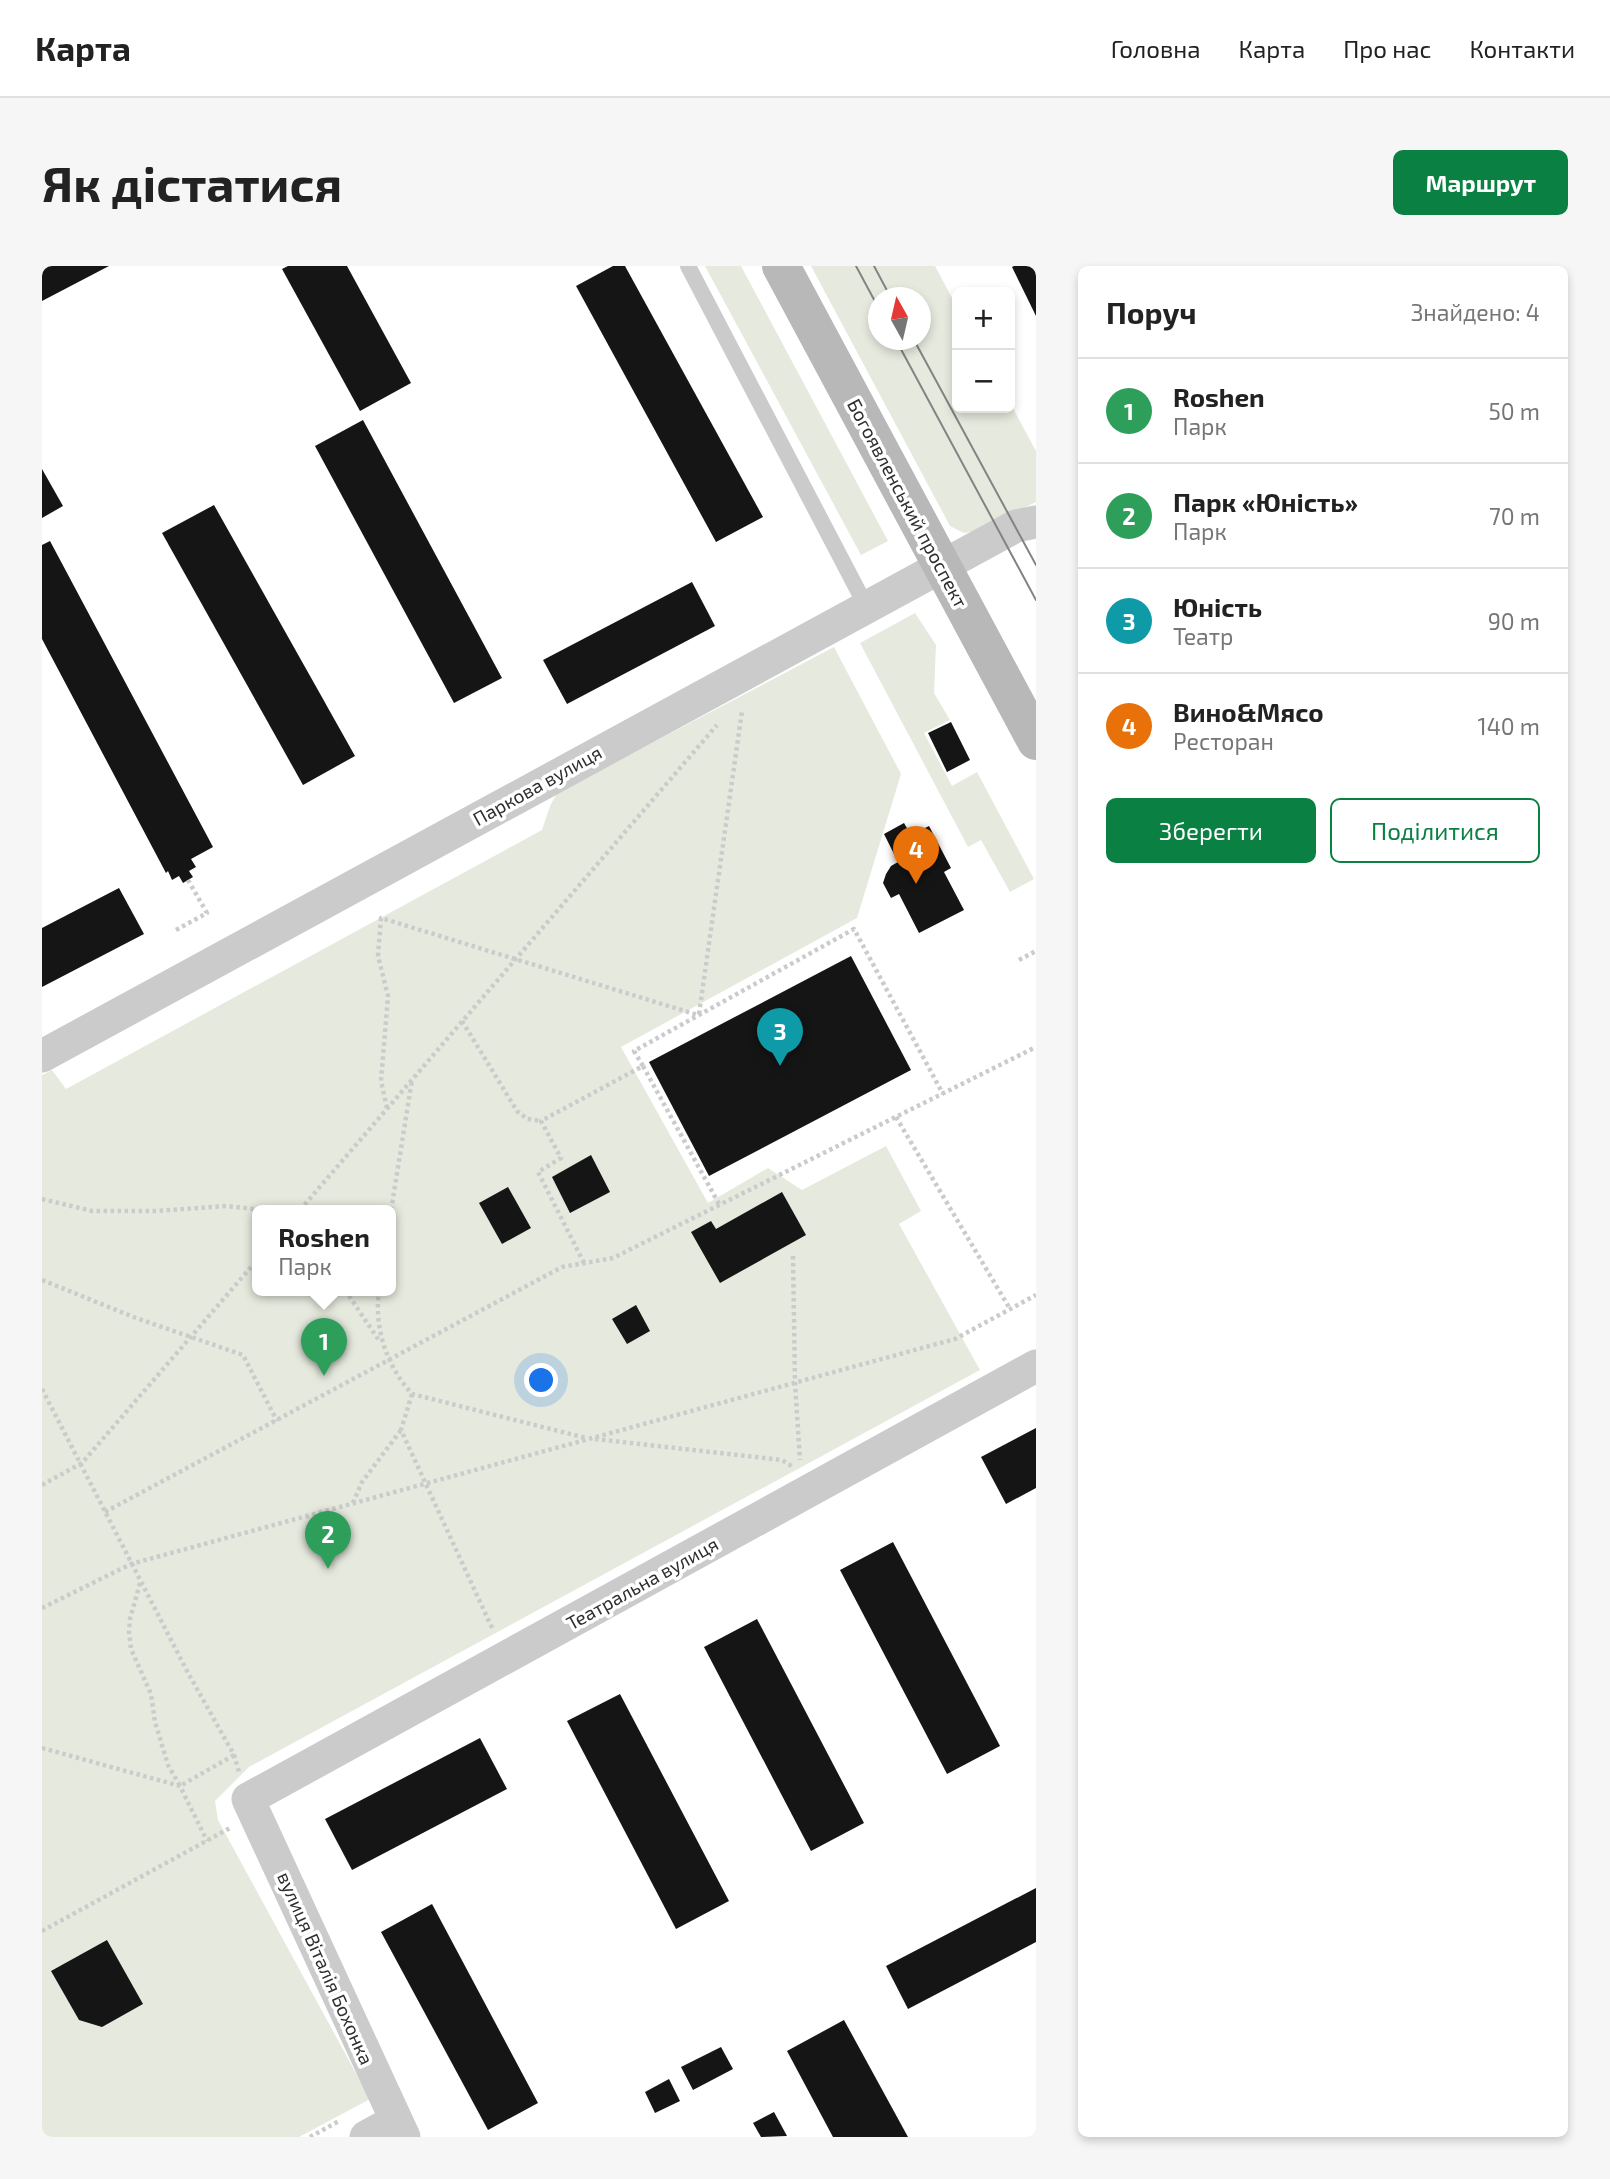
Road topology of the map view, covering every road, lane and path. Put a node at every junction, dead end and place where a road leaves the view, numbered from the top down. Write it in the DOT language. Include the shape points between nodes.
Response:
graph roads {
  1 [pos="688,266"];
  2 [pos="781,266"];
  3 [pos="1036,522"];
  4 [pos="942,566"];
  5 [pos="866,606"];
  6 [pos="742,707"];
  7 [pos="726,714"];
  8 [pos="1036,741"];
  9 [pos="188,880"];
  10 [pos="176,930"];
  11 [pos="1036,951"];
  12 [pos="516,958"];
  13 [pos="1019,960"];
  14 [pos="698,1015"];
  15 [pos="462,1021"];
  16 [pos="1036,1048"];
  17 [pos="42,1056"];
  18 [pos="643,1066"];
  19 [pos="412,1079"];
  20 [pos="943,1094"];
  21 [pos="387,1108"];
  22 [pos="896,1117"];
  23 [pos="541,1121"];
  24 [pos="42,1199"];
  25 [pos="719,1204"];
  26 [pos="304,1205"];
  27 [pos="392,1205"];
  28 [pos="252,1209"];
  29 [pos="793,1256"];
  30 [pos="584,1263"];
  31 [pos="252,1265"];
  32 [pos="42,1280"];
  33 [pos="1036,1295"];
  34 [pos="349,1296"];
  35 [pos="378,1296"];
  36 [pos="1010,1309"];
  37 [pos="190,1338"];
  38 [pos="383,1345"];
  39 [pos="389,1361"];
  40 [pos="1036,1366"];
  41 [pos="795,1383"];
  42 [pos="42,1389"];
  43 [pos="412,1394"];
  44 [pos="277,1421"];
  45 [pos="401,1430"];
  46 [pos="589,1439"];
  47 [pos="82,1463"];
  48 [pos="427,1483"];
  49 [pos="42,1485"];
  50 [pos="352,1504"];
  51 [pos="105,1512"];
  52 [pos="131,1564"];
  53 [pos="140,1582"];
  54 [pos="42,1608"];
  55 [pos="496,1638"];
  56 [pos="42,1748"];
  57 [pos="234,1755"];
  58 [pos="180,1786"];
  59 [pos="237,1809"];
  60 [pos="207,1841"];
  61 [pos="42,1931"];
  62 [pos="356,2127"];
  63 [pos="400,2129"];
  64 [pos="310,2137"];
  1 -- 5 [label="lane"];
  2 -- 4 [label="main road, Богоявленський проспект"];
  3 -- 4 [label="street, Паркова вулиця" via="1016,526"];
  4 -- 5 [label="street, Паркова вулиця"];
  4 -- 8 [label="main road, Богоявленський проспект"];
  5 -- 17 [label="street, Паркова вулиця"];
  6 -- 14 [label="path"];
  7 -- 12 [label="path"];
  9 -- 10 [label="path" via="207,913"];
  11 -- 13 [label="path"];
  12 -- 14 [label="path"];
  12 -- 15 [label="path"];
  12 -- 21 [label="path" via="381,918 378,956 387,996 381,1081"];
  14 -- 18 [label="path" via="634,1051"];
  14 -- 20 [label="path" via="854,929"];
  15 -- 19 [label="path"];
  15 -- 23 [label="path" via="517,1111 527,1119"];
  16 -- 20 [label="path"];
  18 -- 23 [label="path"];
  18 -- 25 [label="path"];
  19 -- 21 [label="path"];
  19 -- 27 [label="path"];
  20 -- 22 [label="path"];
  21 -- 26 [label="path"];
  22 -- 25 [label="path"];
  22 -- 36 [label="path"];
  23 -- 30 [label="path" via="561,1158 538,1172"];
  24 -- 28 [label="path" via="92,1211"];
  25 -- 30 [label="path" via="612,1258"];
  29 -- 41 [label="path"];
  30 -- 39 [label="path" via="562,1267"];
  31 -- 37 [label="path"];
  32 -- 37 [label="path"];
  33 -- 36 [label="path"];
  34 -- 38 [label="path"];
  35 -- 38 [label="path"];
  36 -- 41 [label="path" via="955,1339"];
  37 -- 44 [label="path" via="243,1355"];
  37 -- 47 [label="path"];
  38 -- 39 [label="path"];
  39 -- 43 [label="path"];
  39 -- 44 [label="path"];
  40 -- 59 [label="street, Театральна вулиця"];
  41 -- 46 [label="path"];
  41 -- 46 [label="path" via="801,1472 782,1460"];
  42 -- 47 [label="path"];
  43 -- 45 [label="path"];
  43 -- 46 [label="path"];
  44 -- 51 [label="path"];
  45 -- 48 [label="path"];
  45 -- 50 [label="path" via="362,1482"];
  46 -- 48 [label="path"];
  47 -- 49 [label="path"];
  47 -- 51 [label="path"];
  48 -- 50 [label="path"];
  48 -- 55 [label="path"];
  50 -- 52 [label="path"];
  51 -- 52 [label="path"];
  52 -- 53 [label="path"];
  52 -- 54 [label="path"];
  53 -- 57 [label="path"];
  53 -- 58 [label="path" via="130,1619 131,1649 151,1694 167,1765"];
  56 -- 58 [label="path"];
  57 -- 58 [label="path"];
  57 -- 59 [label="path"];
  58 -- 60 [label="path"];
  59 -- 60 [label="path" via="231,1828"];
  59 -- 63 [label="street, вулиця Віталія Бохонка"];
  60 -- 61 [label="path"];
  62 -- 63 [label="street"];
  62 -- 64 [label="path"];
}
